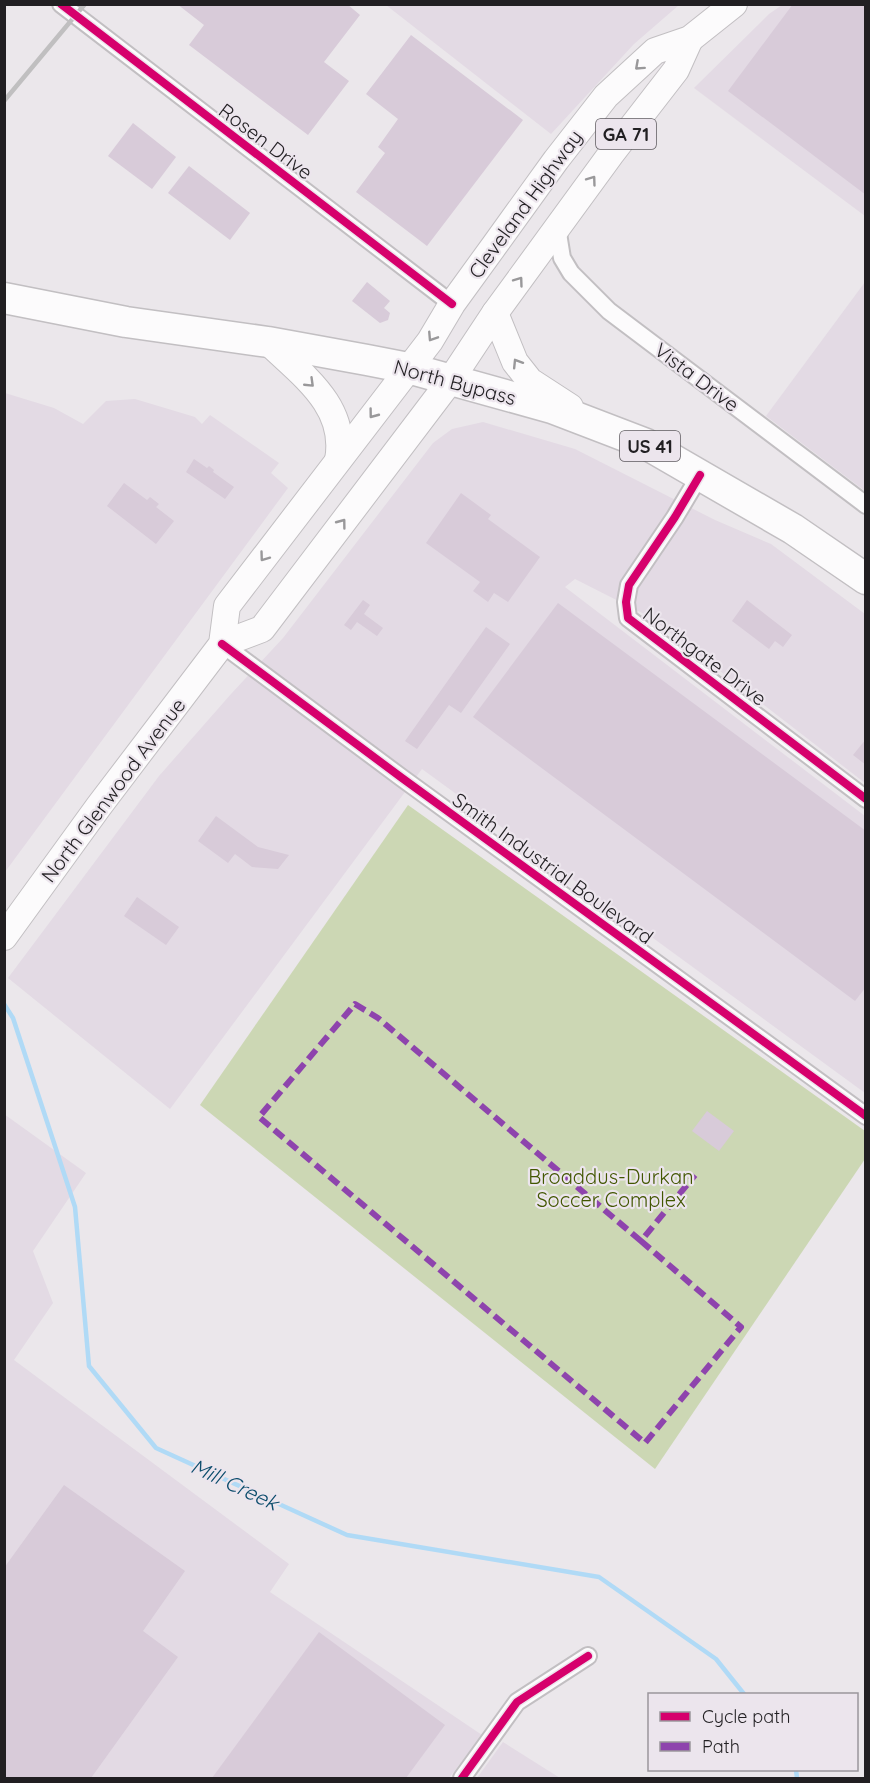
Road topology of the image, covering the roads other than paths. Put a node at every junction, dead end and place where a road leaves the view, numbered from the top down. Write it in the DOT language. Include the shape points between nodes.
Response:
graph roads {
  1 [pos="61,4"];
  2 [pos="734,4"];
  3 [pos="690,39"];
  4 [pos="557,228"];
  5 [pos="4,298"];
  6 [pos="452,304"];
  7 [pos="495,313"];
  8 [pos="268,342"];
  9 [pos="408,368"];
  10 [pos="450,381"];
  11 [pos="615,432"];
  12 [pos="338,460"];
  13 [pos="700,475"];
  14 [pos="866,505"];
  15 [pos="866,579"];
  16 [pos="222,644"];
  17 [pos="866,799"];
  18 [pos="4,937"];
  19 [pos="866,1116"];
  20 [pos="588,1656"];
  21 [pos="462,1779"];
  1 -- 6 [label="street, Rosen Drive"];
  2 -- 3 [label="main road, Cleveland Highway / GA 71"];
  4 -- 3 [label="main road, Cleveland Highway / GA 71, one-way" via="676,70"];
  3 -- 6 [label="main road, Cleveland Highway / GA 71, one-way" via="655,51 606,96"];
  7 -- 4 [label="main road, Cleveland Highway / GA 71, one-way"];
  4 -- 14 [label="street, Vista Drive" via="562,258 571,273 609,311"];
  5 -- 8 [label="highway, North Bypass / US 41" via="126,322"];
  6 -- 9 [label="main road, Cleveland Highway / GA 71, one-way"];
  7 -- 10 [label="main road, Cleveland Highway / GA 71"];
  11 -- 7 [label="main road, one-way" via="530,381 515,362"];
  8 -- 9 [label="highway, North Bypass / US 41"];
  8 -- 12 [label="main road, one-way" via="322,394 337,421 341,445"];
  9 -- 10 [label="highway, North Bypass / US 41"];
  9 -- 12 [label="main road, North Glenwood Avenue, one-way"];
  10 -- 11 [label="highway, North Bypass / US 41" via="552,408"];
  16 -- 10 [label="main road, one-way" via="262,629"];
  11 -- 13 [label="highway, North Bypass / US 41" via="646,444"];
  12 -- 16 [label="main road, North Glenwood Avenue, one-way" via="227,606"];
  13 -- 15 [label="highway, North Bypass / US 41" via="793,529"];
  13 -- 17 [label="street, Northgate Drive" via="629,585 628,618"];
  16 -- 18 [label="main road, North Glenwood Avenue"];
  16 -- 19 [label="street, Smith Industrial Boulevard"];
  20 -- 21 [label="street" via="517,1702"];
}
